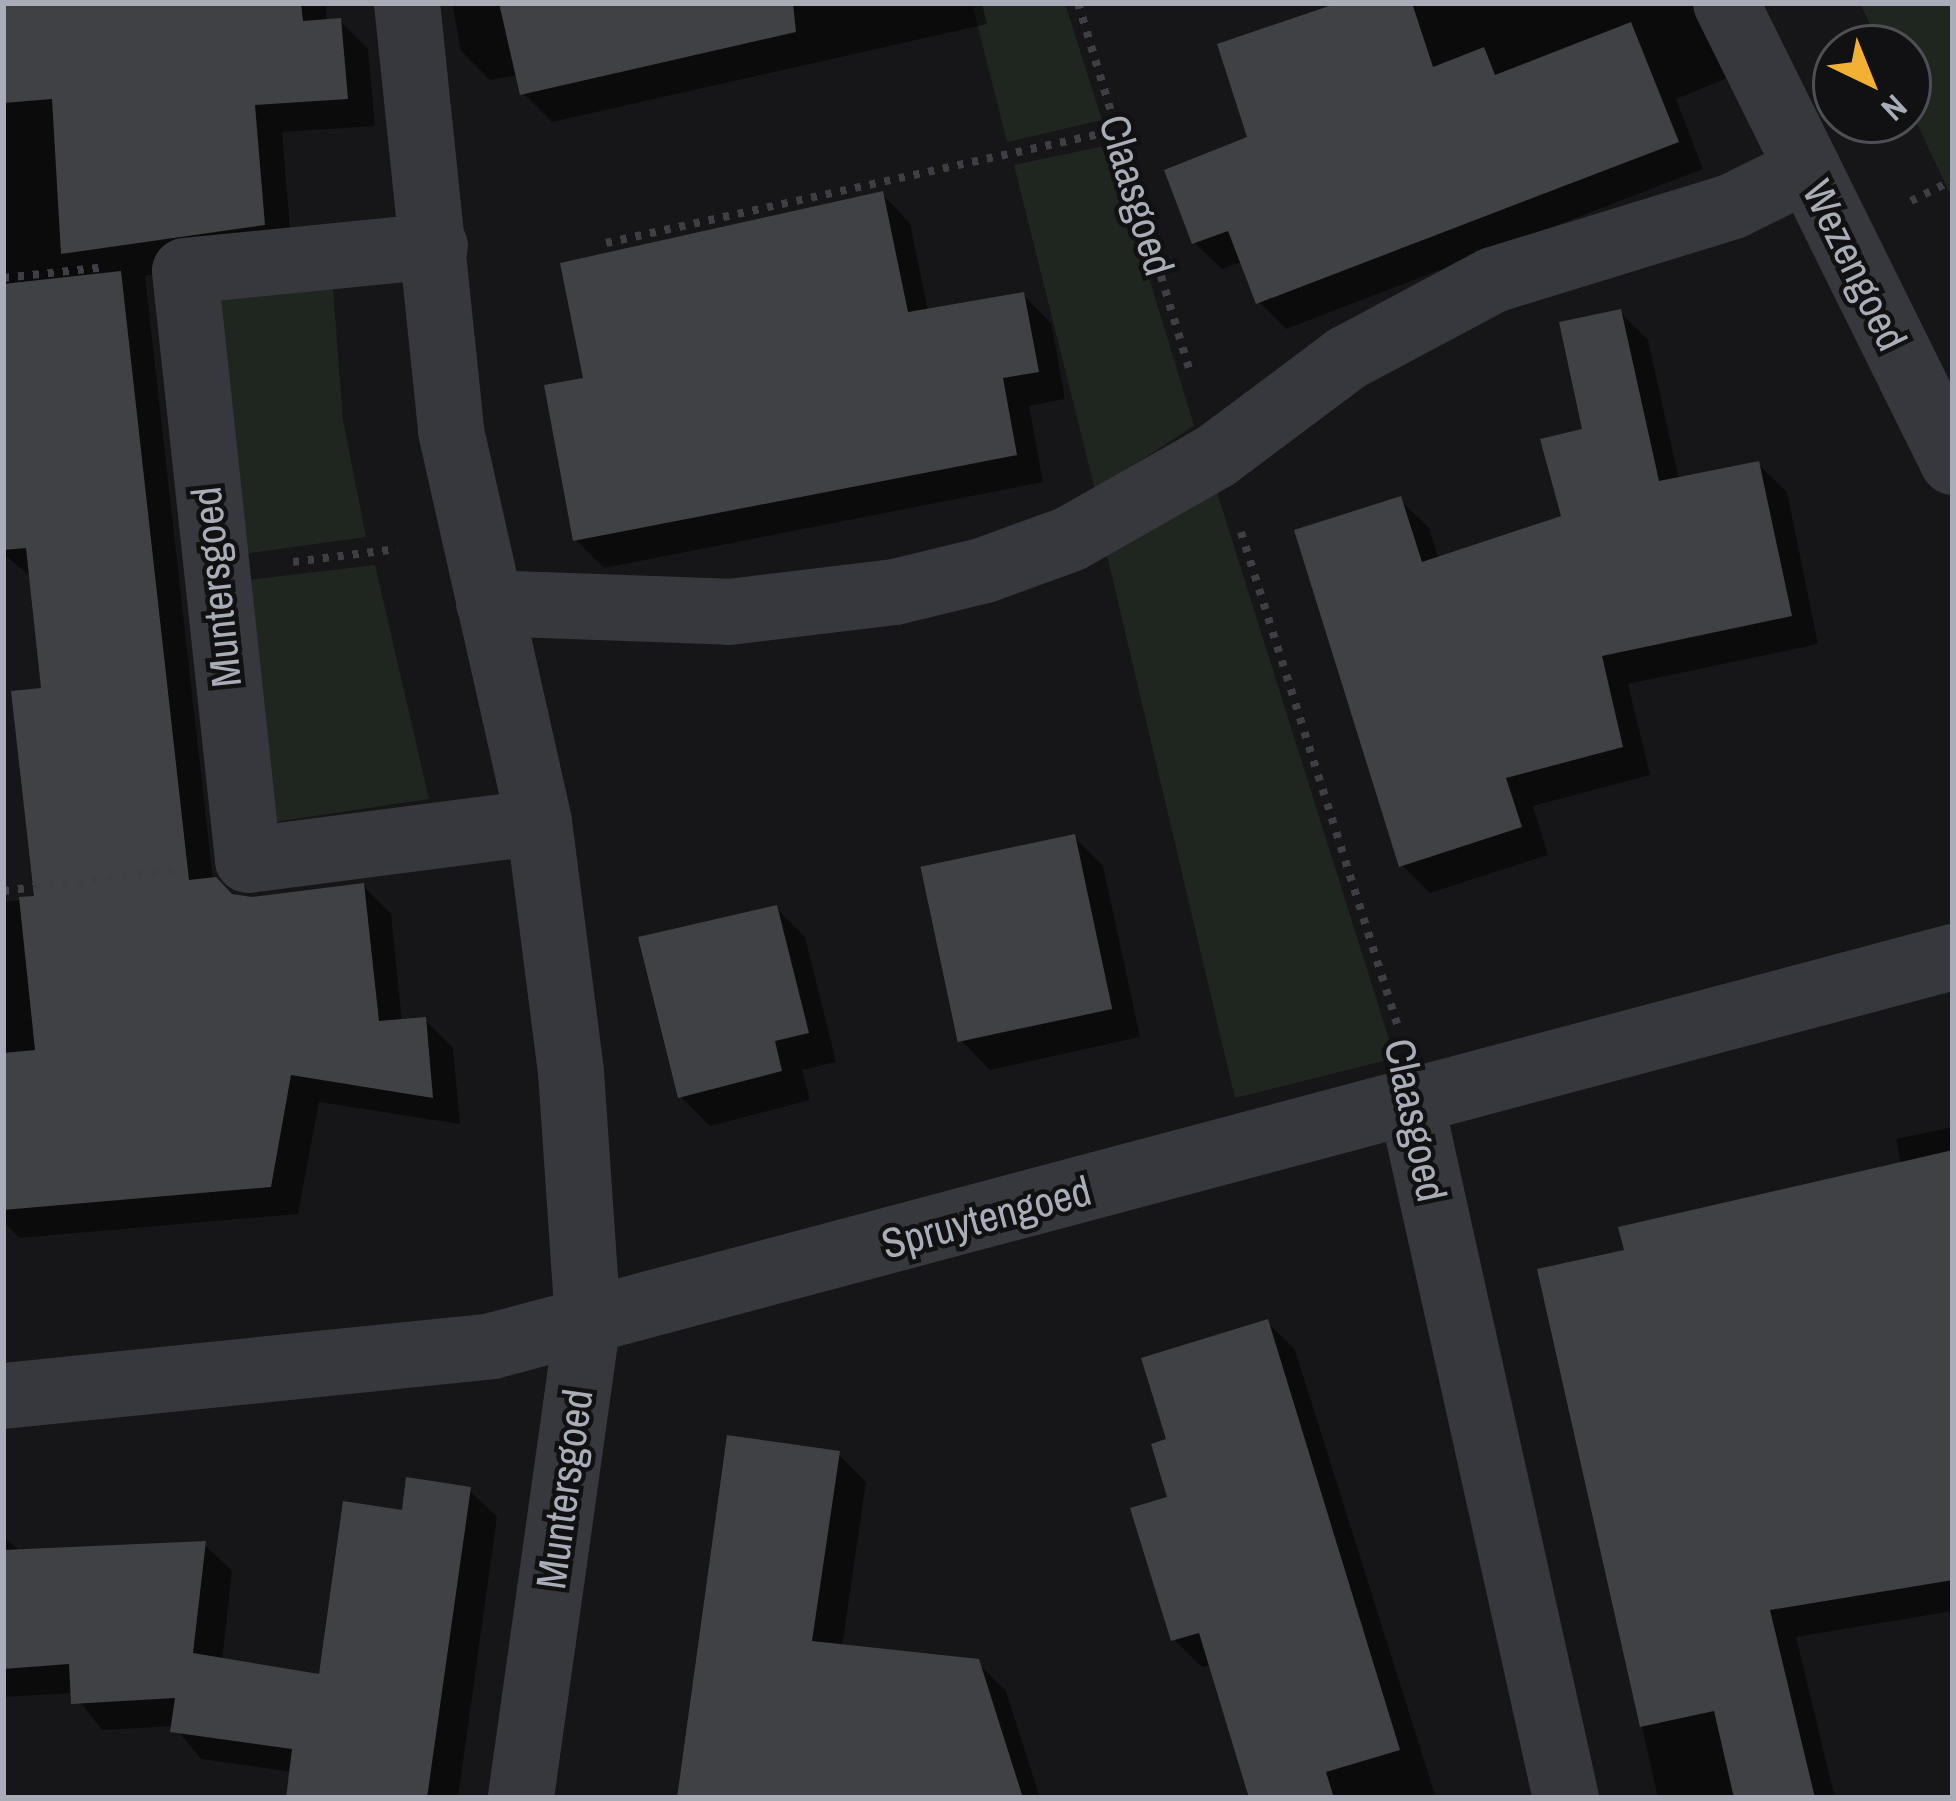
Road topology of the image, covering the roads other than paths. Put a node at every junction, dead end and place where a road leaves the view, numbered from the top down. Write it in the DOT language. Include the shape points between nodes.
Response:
graph roads {
  1 [pos="407,3"];
  2 [pos="1726,3"];
  3 [pos="1808,169"];
  4 [pos="435,246"];
  5 [pos="1953,462"];
  6 [pos="490,603"];
  7 [pos="539,822"];
  8 [pos="1953,957"];
  9 [pos="1412,1107"];
  10 [pos="589,1321"];
  11 [pos="3,1396"];
  12 [pos="520,1798"];
  13 [pos="1566,1798"];
  1 -- 4 [label="street, Muntersgoed"];
  2 -- 3 [label="street, Wezengoed"];
  3 -- 5 [label="street, Wezengoed"];
  3 -- 6 [label="street" via="1733,206 1493,280 1346,358 1216,456 1070,539 895,592 729,612"];
  4 -- 6 [label="street, Muntersgoed" via="451,431"];
  4 -- 7 [label="street, Muntersgoed" via="185,271 248,860"];
  6 -- 7 [label="street, Muntersgoed"];
  7 -- 10 [label="street, Muntersgoed" via="571,1072"];
  8 -- 9 [label="street, Spruytengoed"];
  9 -- 10 [label="street, Spruytengoed"];
  9 -- 13 [label="street, Claasgoed"];
  10 -- 11 [label="street, Spruytengoed" via="492,1346"];
  10 -- 12 [label="street, Muntersgoed"];
}
